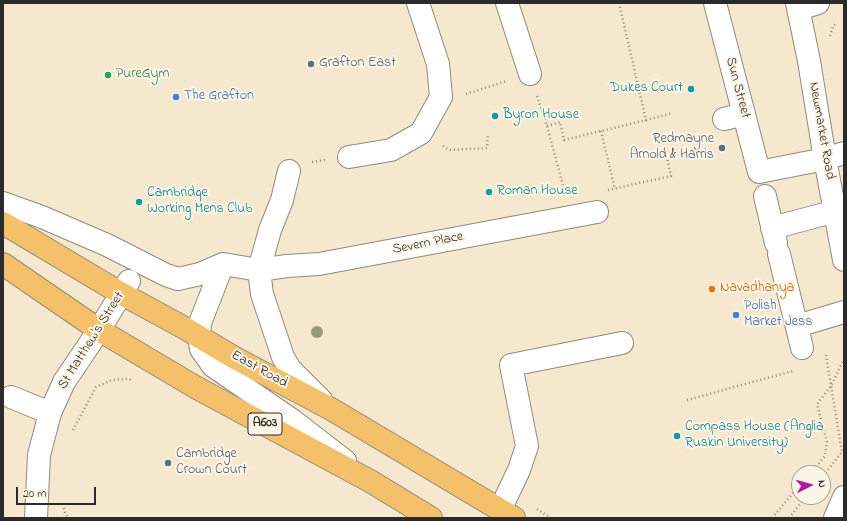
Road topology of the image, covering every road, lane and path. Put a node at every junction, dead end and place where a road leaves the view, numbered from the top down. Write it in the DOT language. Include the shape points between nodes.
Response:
graph roads {
  1 [pos="418,3"];
  2 [pos="507,3"];
  3 [pos="619,3"];
  4 [pos="715,3"];
  5 [pos="804,5"];
  6 [pos="530,74"];
  7 [pos="441,97"];
  8 [pos="673,113"];
  9 [pos="656,117"];
  10 [pos="646,120"];
  11 [pos="657,122"];
  12 [pos="547,126"];
  13 [pos="601,131"];
  14 [pos="421,133"];
  15 [pos="488,135"];
  16 [pos="834,156"];
  17 [pos="349,157"];
  18 [pos="667,158"];
  19 [pos="289,170"];
  20 [pos="615,189"];
  21 [pos="607,191"];
  22 [pos="765,196"];
  23 [pos="3,203"];
  24 [pos="836,211"];
  25 [pos="597,212"];
  26 [pos="572,217"];
  27 [pos="3,223"];
  28 [pos="776,243"];
  29 [pos="844,260"];
  30 [pos="3,264"];
  31 [pos="223,264"];
  32 [pos="259,270"];
  33 [pos="126,287"];
  34 [pos="844,312"];
  35 [pos="797,326"];
  36 [pos="99,330"];
  37 [pos="199,337"];
  38 [pos="622,343"];
  39 [pos="825,350"];
  40 [pos="801,359"];
  41 [pos="844,359"];
  42 [pos="827,360"];
  43 [pos="820,362"];
  44 [pos="138,381"];
  45 [pos="831,386"];
  46 [pos="11,397"];
  47 [pos="687,400"];
  48 [pos="331,410"];
  49 [pos="50,413"];
  50 [pos="72,432"];
  51 [pos="818,465"];
  52 [pos="831,466"];
  53 [pos="370,481"];
  54 [pos="791,495"];
  55 [pos="844,497"];
  56 [pos="62,499"];
  57 [pos="800,505"];
  58 [pos="507,514"];
  59 [pos="36,518"];
  60 [pos="68,518"];
  61 [pos="431,518"];
  62 [pos="772,518"];
  63 [pos="790,518"];
  64 [pos="835,518"];
  1 -- 7 [label="street" via="438,64"];
  2 -- 6 [label="street"];
  3 -- 10 [label="path"];
  4 -- 16 [label="street, Sun Street" via="734,117 759,172"];
  5 -- 16 [label="street, Newmarket Road" via="809,61"];
  6 -- 7 [label="path" via="457,97"];
  6 -- 12 [label="path"];
  7 -- 14 [label="street"];
  8 -- 9 [label="path"];
  9 -- 10 [label="path"];
  9 -- 11 [label="path"];
  10 -- 13 [label="path"];
  12 -- 13 [label="path" via="560,122 564,140"];
  12 -- 26 [label="path"];
  13 -- 20 [label="path"];
  14 -- 15 [label="path" via="449,150 487,148"];
  14 -- 17 [label="street" via="391,150"];
  16 -- 24 [label="street, Newmarket Road"];
  17 -- 19 [label="path" via="306,163"];
  18 -- 20 [label="path" via="671,176"];
  19 -- 32 [label="street"];
  20 -- 21 [label="path"];
  22 -- 28 [label="street"];
  23 -- 31 [label="street" via="107,245 166,276 178,279 200,274"];
  24 -- 28 [label="street"];
  24 -- 29 [label="street, Newmarket Road"];
  25 -- 26 [label="street, Severn Place"];
  26 -- 32 [label="street, Severn Place" via="320,264"];
  27 -- 33 [label="main road, East Road"];
  28 -- 35 [label="street"];
  30 -- 36 [label="main road, A603"];
  31 -- 32 [label="street, Severn Place"];
  31 -- 37 [label="street" via="200,323"];
  32 -- 48 [label="street" via="262,294 283,357 290,369"];
  33 -- 36 [label="street, St Matthew's Street"];
  33 -- 37 [label="main road, East Road"];
  34 -- 35 [label="street"];
  35 -- 40 [label="street"];
  36 -- 49 [label="street, St Matthew's Street" via="64,382"];
  36 -- 53 [label="main road, A603" via="197,388"];
  37 -- 48 [label="main road, East Road"];
  37 -- 53 [label="street" via="201,349 213,366 292,420"];
  38 -- 58 [label="street" via="511,365 527,446"];
  39 -- 42 [label="path"];
  40 -- 47 [label="path"];
  41 -- 45 [label="path"];
  42 -- 43 [label="path"];
  42 -- 45 [label="path"];
  44 -- 50 [label="path" via="112,380 96,387"];
  45 -- 51 [label="path" via="817,404 828,442 825,456"];
  45 -- 52 [label="path" via="842,452"];
  46 -- 49 [label="street"];
  48 -- 58 [label="main road, East Road"];
  49 -- 59 [label="street, St Matthew's Street" via="39,455"];
  53 -- 61 [label="main road, A603"];
  54 -- 62 [label="path"];
  55 -- 64 [label="street"];
  56 -- 60 [label="path" via="64,512"];
  57 -- 63 [label="path"];
}
